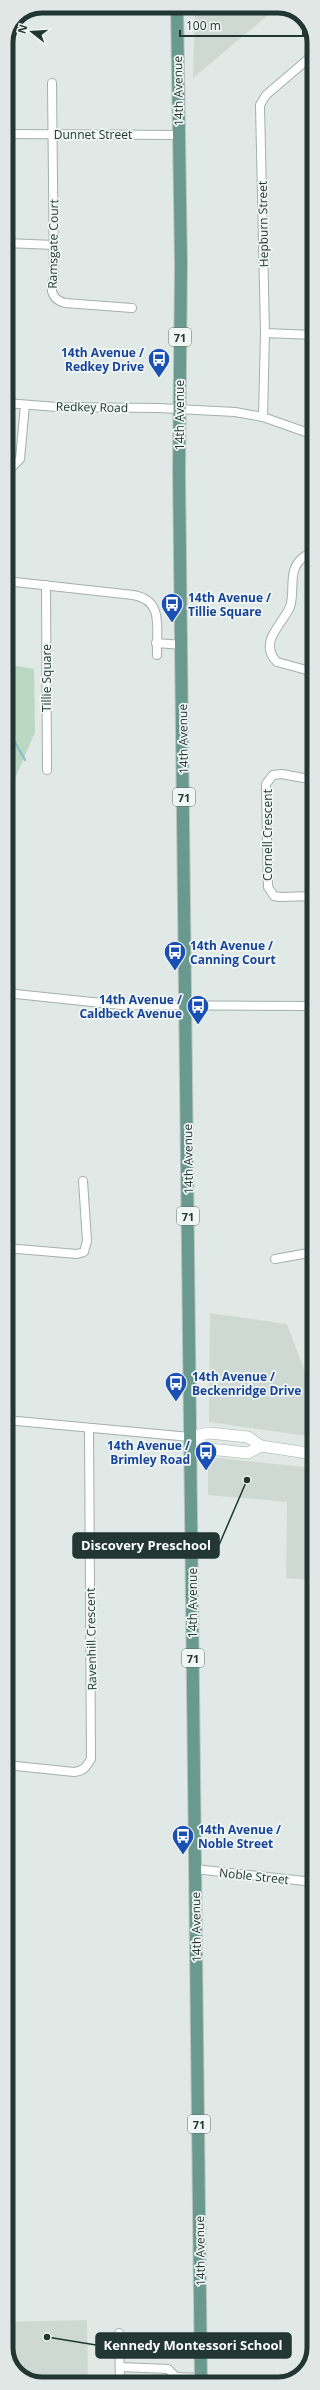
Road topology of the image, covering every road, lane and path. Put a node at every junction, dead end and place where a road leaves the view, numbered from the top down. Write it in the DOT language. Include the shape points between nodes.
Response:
graph roads {
  1 [pos="177,13"];
  2 [pos="307,60"];
  3 [pos="52,83"];
  4 [pos="13,134"];
  5 [pos="53,134"];
  6 [pos="180,135"];
  7 [pos="13,243"];
  8 [pos="54,245"];
  9 [pos="132,308"];
  10 [pos="265,333"];
  11 [pos="307,335"];
  12 [pos="13,404"];
  13 [pos="25,405"];
  14 [pos="179,409"];
  15 [pos="263,417"];
  16 [pos="307,433"];
  17 [pos="13,466"];
  18 [pos="307,556"];
  19 [pos="13,582"];
  20 [pos="46,585"];
  21 [pos="156,643"];
  22 [pos="183,645"];
  23 [pos="156,655"];
  24 [pos="307,670"];
  25 [pos="47,770"];
  26 [pos="307,779"];
  27 [pos="307,896"];
  28 [pos="13,993"];
  29 [pos="186,1006"];
  30 [pos="307,1006"];
  31 [pos="83,1181"];
  32 [pos="13,1249"];
  33 [pos="307,1253"];
  34 [pos="275,1259"];
  35 [pos="13,1421"];
  36 [pos="89,1428"];
  37 [pos="190,1437"];
  38 [pos="260,1446"];
  39 [pos="307,1453"];
  40 [pos="13,1766"];
  41 [pos="195,1869"];
  42 [pos="307,1881"];
  43 [pos="119,2333"];
  44 [pos="120,2366"];
  45 [pos="120,2377"];
  46 [pos="176,2377"];
  47 [pos="202,2377"];
  1 -- 6 [label="main road, 14th Avenue / 71"];
  2 -- 10 [label="street, Hepburn Street" via="266,95 260,105"];
  3 -- 5 [label="street, Ramsgate Court"];
  4 -- 5 [label="street, Dunnet Street"];
  5 -- 6 [label="street, Dunnet Street"];
  5 -- 8 [label="street, Ramsgate Court"];
  6 -- 14 [label="main road, 14th Avenue / 71"];
  7 -- 8 [label="street"];
  8 -- 9 [label="street, Ramsgate Court" via="54,276 51,286 52,294 58,302"];
  10 -- 11 [label="street"];
  10 -- 15 [label="street, Hepburn Street"];
  12 -- 13 [label="street, Redkey Road"];
  13 -- 14 [label="street, Redkey Road"];
  13 -- 17 [label="street" via="20,459"];
  14 -- 15 [label="street, Redkey Road" via="235,412"];
  14 -- 22 [label="main road, 14th Avenue / 71"];
  15 -- 16 [label="street, Redkey Road"];
  18 -- 24 [label="street" via="296,565 291,579 290,606 271,640 270,651 277,662"];
  19 -- 20 [label="street"];
  20 -- 21 [label="street" via="148,599 155,608"];
  20 -- 25 [label="street, Tillie Square"];
  21 -- 22 [label="street"];
  21 -- 23 [label="street"];
  22 -- 29 [label="main road, 14th Avenue / 71"];
  26 -- 27 [label="street, Cornell Crescent" via="274,775 266,784 266,790 268,887 274,896 280,898"];
  28 -- 29 [label="street" via="108,1004"];
  29 -- 30 [label="street"];
  29 -- 37 [label="main road, 14th Avenue / 71"];
  31 -- 32 [label="street" via="87,1241 84,1252 77,1254"];
  33 -- 34 [label="street"];
  35 -- 36 [label="street"];
  36 -- 37 [label="street"];
  36 -- 40 [label="street, Ravenhill Crescent" via="91,1759 86,1768 74,1772"];
  37 -- 38 [label="main road" via="209,1433 248,1437"];
  37 -- 38 [label="main road" via="209,1448 248,1454"];
  37 -- 41 [label="main road, 14th Avenue / 71"];
  38 -- 39 [label="main road"];
  41 -- 42 [label="street, Noble Street"];
  41 -- 47 [label="main road, 14th Avenue / 71"];
  43 -- 44 [label="street"];
  44 -- 45 [label="street"];
  44 -- 46 [label="street" via="168,2368"];
}
